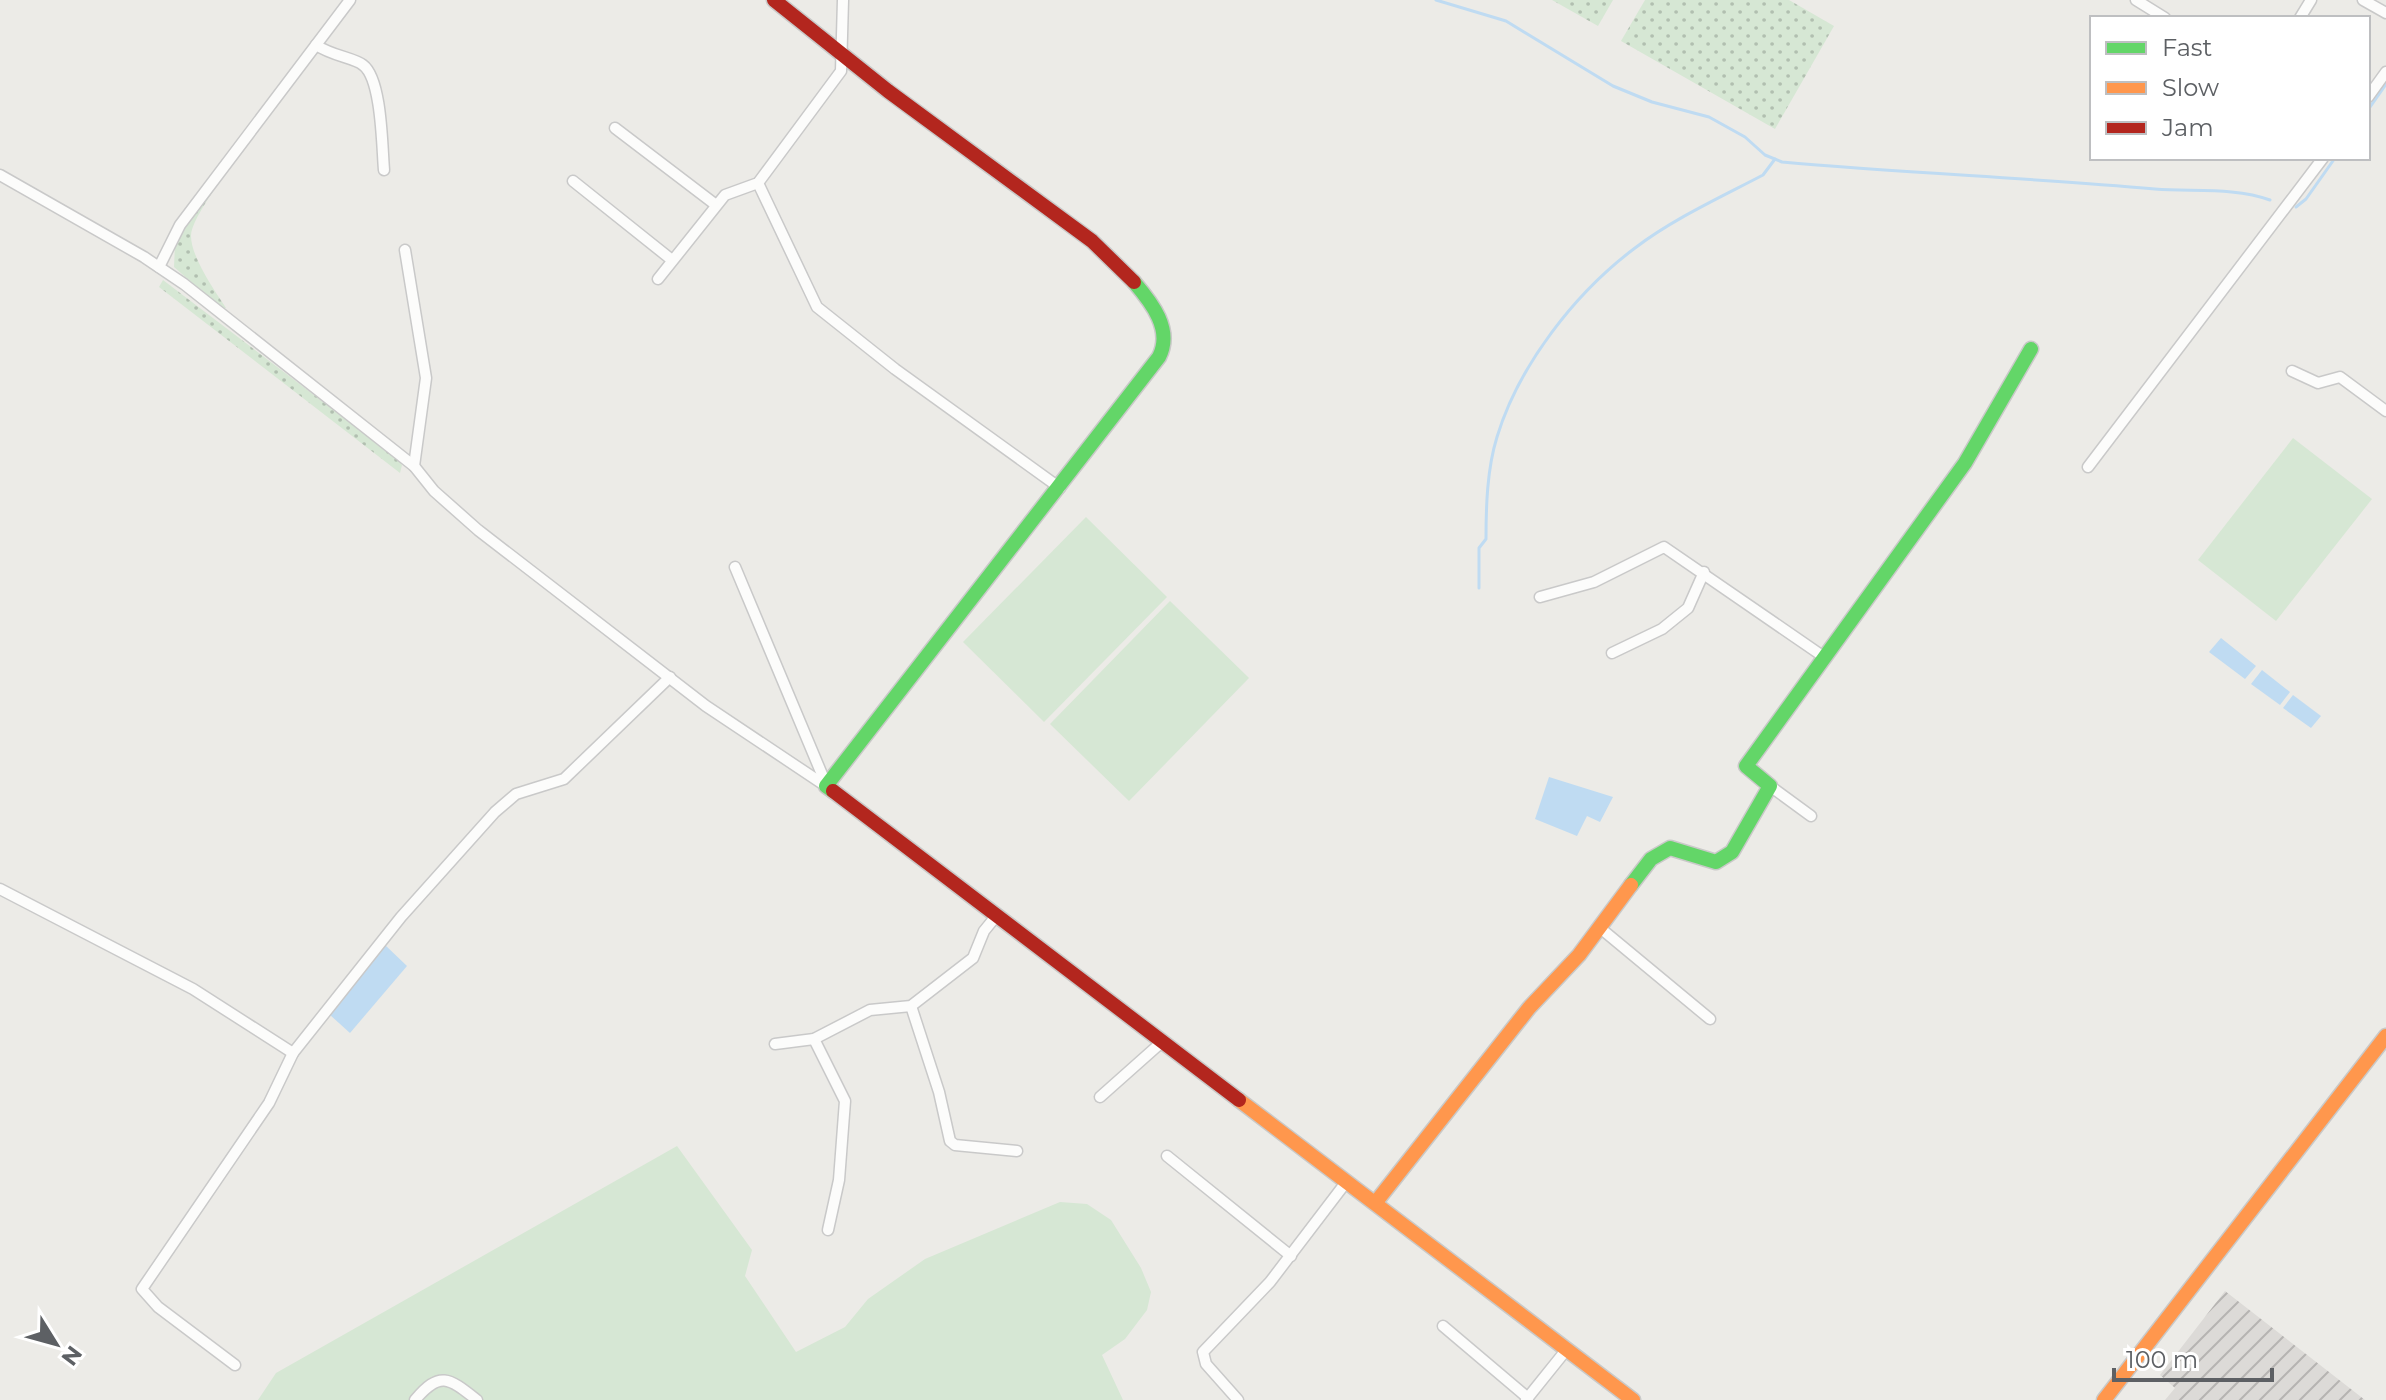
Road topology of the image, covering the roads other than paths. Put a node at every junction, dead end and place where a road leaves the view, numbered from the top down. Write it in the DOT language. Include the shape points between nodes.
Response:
graph roads {
  1 [pos="350,0"];
  2 [pos="774,0"];
  3 [pos="843,0"];
  4 [pos="2136,0"];
  5 [pos="2363,0"];
  6 [pos="2386,13"];
  7 [pos="2162,16"];
  8 [pos="316,45"];
  9 [pos="843,56"];
  10 [pos="2386,72"];
  11 [pos="2370,94"];
  12 [pos="615,128"];
  13 [pos="2321,160"];
  14 [pos="384,170"];
  15 [pos="0,175"];
  16 [pos="573,181"];
  17 [pos="758,183"];
  18 [pos="716,205"];
  19 [pos="405,250"];
  20 [pos="672,260"];
  21 [pos="159,267"];
  22 [pos="658,279"];
  23 [pos="2031,349"];
  24 [pos="2292,371"];
  25 [pos="2386,411"];
  26 [pos="414,466"];
  27 [pos="2088,467"];
  28 [pos="1060,488"];
  29 [pos="735,567"];
  30 [pos="1704,572"];
  31 [pos="1540,597"];
  32 [pos="1612,653"];
  33 [pos="1824,657"];
  34 [pos="670,677"];
  35 [pos="826,786"];
  36 [pos="1770,786"];
  37 [pos="1811,816"];
  38 [pos="0,889"];
  39 [pos="997,915"];
  40 [pos="1599,927"];
  41 [pos="911,1006"];
  42 [pos="1710,1019"];
  43 [pos="2386,1036"];
  44 [pos="814,1039"];
  45 [pos="1163,1041"];
  46 [pos="775,1044"];
  47 [pos="293,1053"];
  48 [pos="1100,1097"];
  49 [pos="1017,1151"];
  50 [pos="1167,1156"];
  51 [pos="1347,1181"];
  52 [pos="1376,1202"];
  53 [pos="828,1230"];
  54 [pos="1291,1256"];
  55 [pos="1443,1326"];
  56 [pos="1567,1349"];
  57 [pos="235,1365"];
  58 [pos="1527,1399"];
  59 [pos="415,1400"];
  60 [pos="477,1400"];
  61 [pos="1238,1400"];
  62 [pos="1633,1400"];
  63 [pos="2104,1400"];
  1 -- 8 [label="street"];
  2 -- 9 [label="street"];
  3 -- 9 [label="street"];
  4 -- 7 [label="street"];
  5 -- 6 [label="street"];
  8 -- 14 [label="street" via="370,73"];
  8 -- 21 [label="street" via="180,225"];
  9 -- 17 [label="street" via="841,71"];
  9 -- 28 [label="street" via="1120,268 1138,285 1164,331 1161,353"];
  10 -- 11 [label="street"];
  12 -- 18 [label="street"];
  13 -- 27 [label="street"];
  15 -- 21 [label="street"];
  16 -- 20 [label="street"];
  17 -- 18 [label="street" via="725,195"];
  17 -- 28 [label="street" via="817,307"];
  18 -- 20 [label="street"];
  19 -- 26 [label="street" via="426,378"];
  20 -- 22 [label="street"];
  21 -- 26 [label="street"];
  23 -- 33 [label="street" via="1965,463"];
  24 -- 25 [label="street" via="2318,383 2340,377"];
  26 -- 34 [label="street" via="478,530"];
  28 -- 35 [label="street"];
  29 -- 35 [label="street"];
  30 -- 31 [label="street" via="1669,549 1658,548 1594,582"];
  30 -- 32 [label="street" via="1688,608 1662,629"];
  30 -- 33 [label="street"];
  33 -- 36 [label="street" via="1746,766"];
  34 -- 35 [label="street"];
  34 -- 47 [label="street" via="564,779 516,794 495,812 386,934"];
  35 -- 39 [label="street"];
  36 -- 37 [label="street"];
  36 -- 40 [label="street" via="1723,860 1707,862 1680,849 1661,851"];
  38 -- 47 [label="street" via="193,989"];
  39 -- 41 [label="street" via="973,958"];
  39 -- 45 [label="street"];
  40 -- 42 [label="street"];
  40 -- 52 [label="street"];
  41 -- 44 [label="street" via="870,1010"];
  41 -- 49 [label="street" via="950,1141"];
  43 -- 63 [label="street"];
  44 -- 46 [label="street"];
  44 -- 53 [label="street" via="845,1101 839,1180"];
  45 -- 48 [label="street"];
  45 -- 51 [label="street"];
  47 -- 57 [label="street" via="269,1103 142,1289"];
  50 -- 54 [label="street"];
  51 -- 52 [label="street"];
  51 -- 54 [label="street"];
  52 -- 56 [label="street"];
  54 -- 61 [label="street" via="1203,1352 1206,1364"];
  55 -- 58 [label="street"];
  56 -- 58 [label="street"];
  56 -- 62 [label="street"];
  59 -- 60 [label="street" via="429,1383 441,1380 453,1382"];
}
